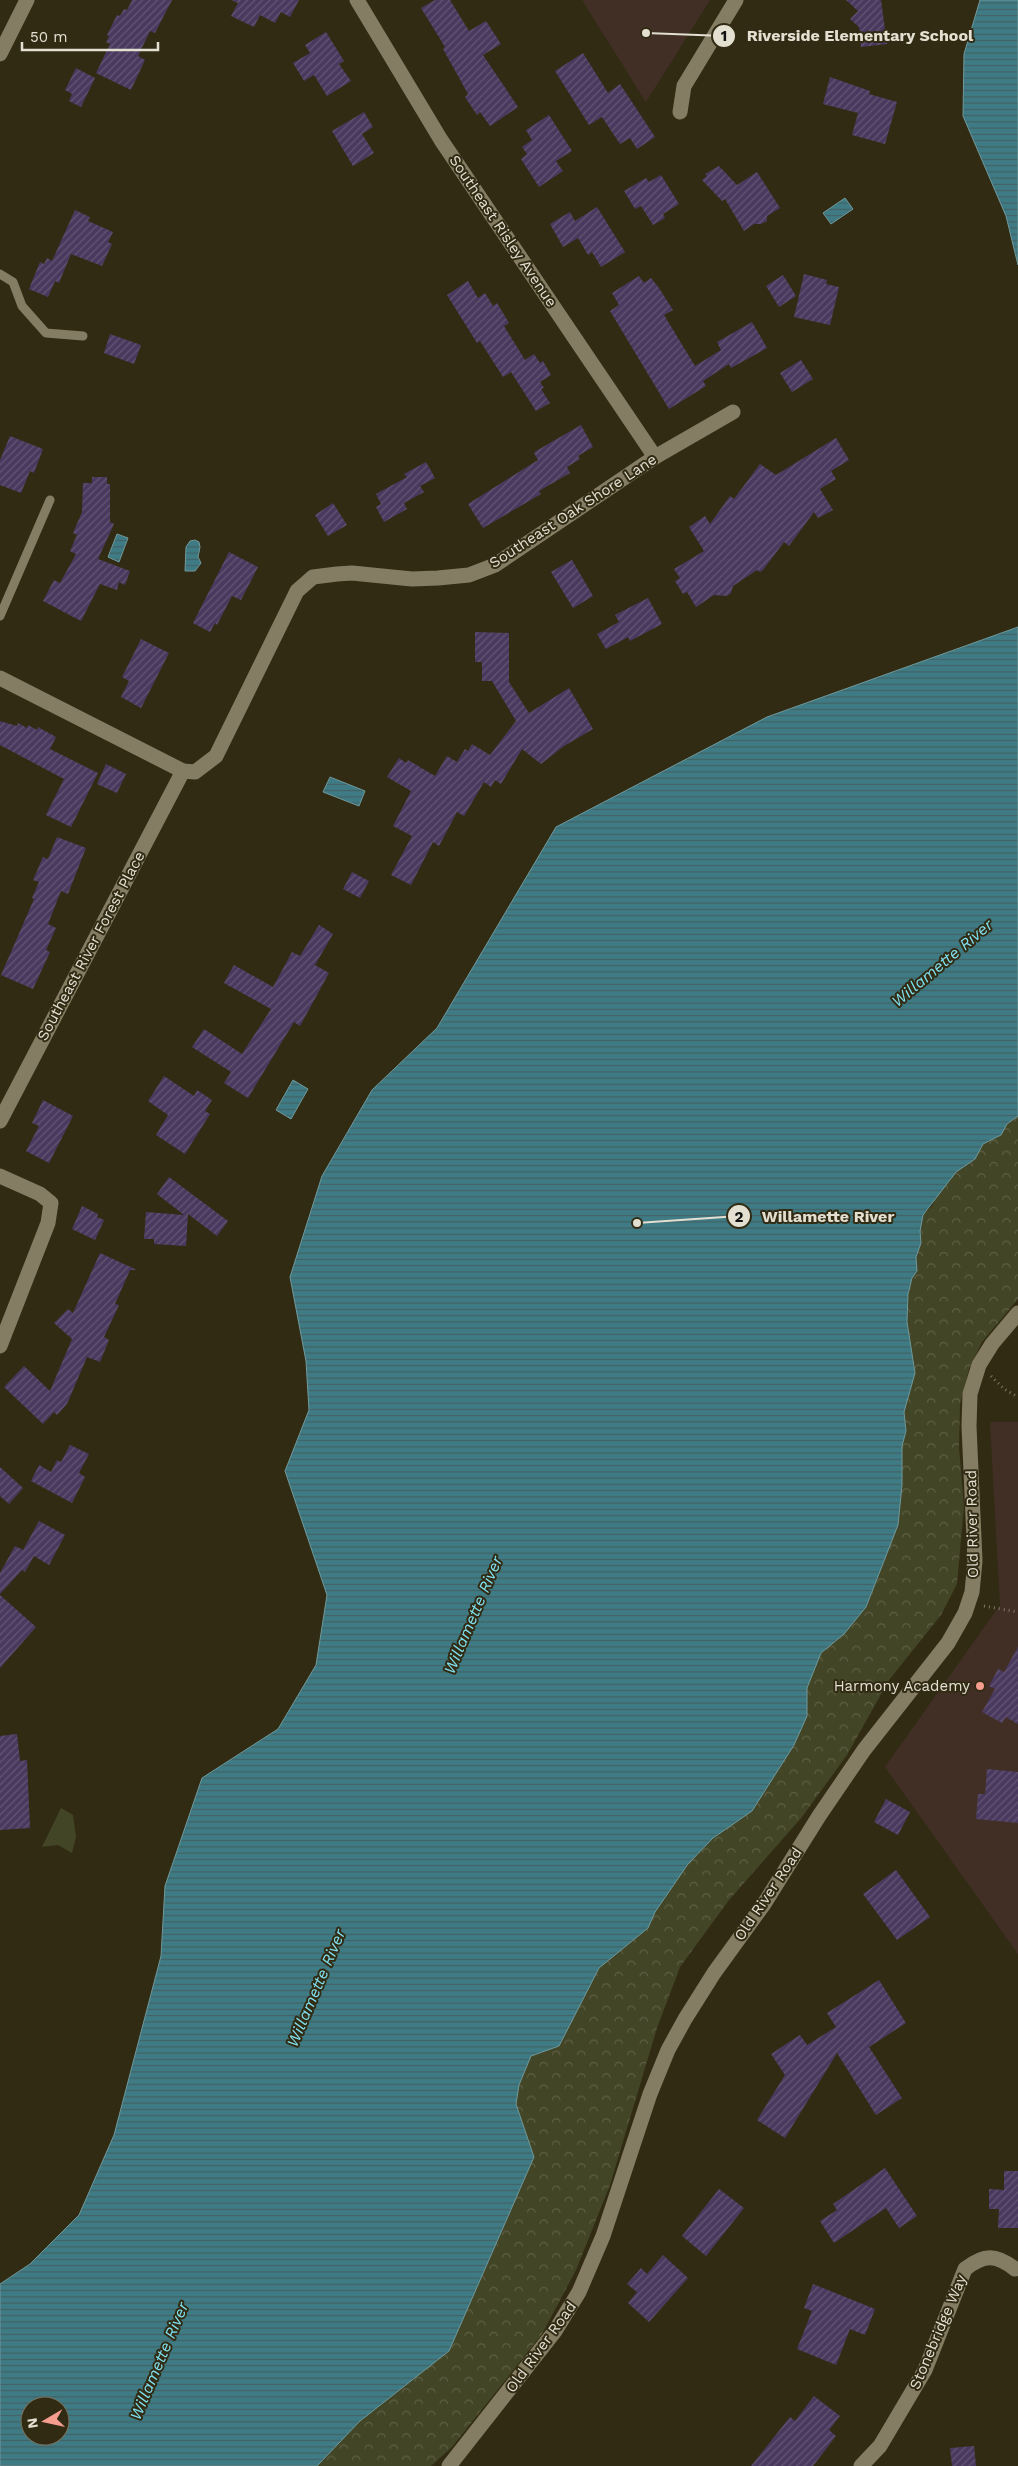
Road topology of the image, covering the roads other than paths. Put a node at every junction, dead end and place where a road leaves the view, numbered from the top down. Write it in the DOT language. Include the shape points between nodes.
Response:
graph roads {
  1 [pos="27,0"];
  2 [pos="357,0"];
  3 [pos="736,0"];
  4 [pos="0,54"];
  5 [pos="680,112"];
  6 [pos="0,274"];
  7 [pos="83,336"];
  8 [pos="733,412"];
  9 [pos="655,457"];
  10 [pos="50,500"];
  11 [pos="0,616"];
  12 [pos="0,678"];
  13 [pos="183,771"];
  14 [pos="0,1121"];
  15 [pos="0,1176"];
  16 [pos="1018,1313"];
  17 [pos="0,1346"];
  18 [pos="1014,2269"];
  19 [pos="450,2466"];
  20 [pos="862,2466"];
  1 -- 4 [label="street"];
  2 -- 9 [label="street, Southeast Risley Avenue" via="441,140"];
  3 -- 5 [label="street" via="684,86"];
  6 -- 7 [label="lane" via="13,282 22,306 46,333"];
  8 -- 9 [label="street, Southeast Oak Shore Lane"];
  9 -- 13 [label="street, Southeast Oak Shore Lane" via="495,564 469,575 412,579 352,573 313,577 297,591 216,756 195,772"];
  10 -- 11 [label="lane"];
  12 -- 13 [label="street"];
  13 -- 14 [label="street, Southeast River Forest Place"];
  15 -- 17 [label="street" via="40,1194 51,1203 48,1223"];
  16 -- 19 [label="street, Old River Road" via="988,1351 970,1394 968,1419 975,1560 970,1601 962,1619 948,1643 864,1750 685,2019 650,2094 603,2236 579,2292 555,2331"];
  18 -- 20 [label="street, Stonebridge Way" via="1004,2261 990,2257 976,2260 965,2269 925,2370 880,2446"];
}
